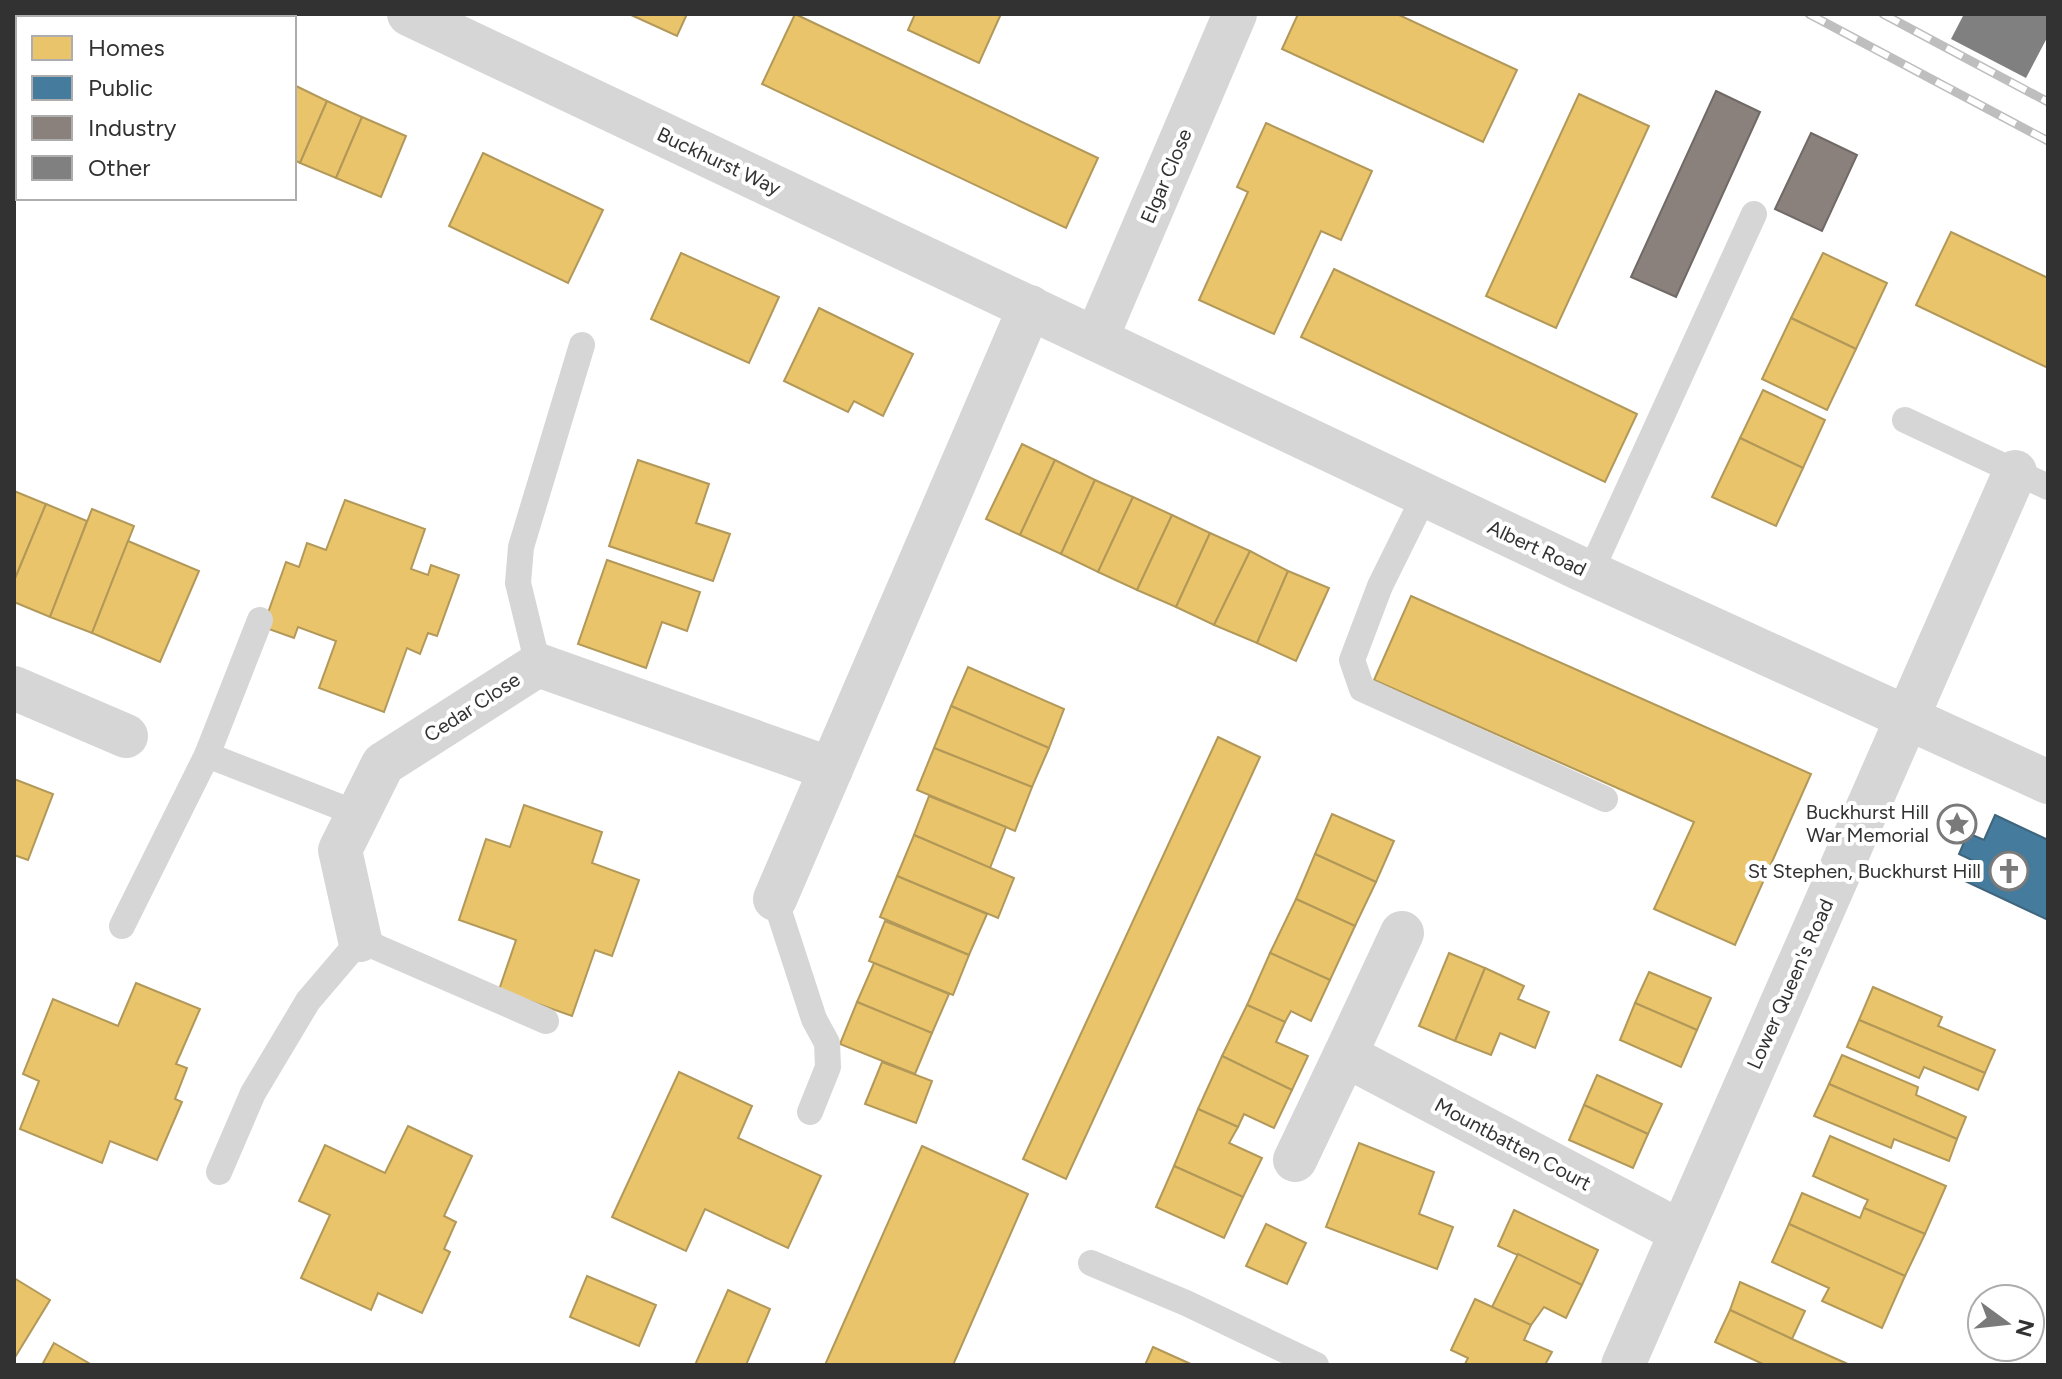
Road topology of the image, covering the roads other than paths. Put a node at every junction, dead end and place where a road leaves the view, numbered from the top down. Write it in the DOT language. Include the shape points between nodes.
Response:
graph roads {
  1 [pos="409,14"];
  2 [pos="1235,14"];
  3 [pos="1754,214"];
  4 [pos="1030,307"];
  5 [pos="1096,339"];
  6 [pos="582,345"];
  7 [pos="1905,420"];
  8 [pos="2032,479"];
  9 [pos="1425,495"];
  10 [pos="1590,573"];
  11 [pos="260,620"];
  12 [pos="538,665"];
  13 [pos="14,688"];
  14 [pos="1907,717"];
  15 [pos="126,736"];
  16 [pos="207,755"];
  17 [pos="831,769"];
  18 [pos="2048,782"];
  19 [pos="1605,799"];
  20 [pos="358,814"];
  21 [pos="775,899"];
  22 [pos="122,926"];
  23 [pos="1402,933"];
  24 [pos="360,940"];
  25 [pos="546,1021"];
  26 [pos="1345,1055"];
  27 [pos="810,1112"];
  28 [pos="1295,1160"];
  29 [pos="219,1172"];
  30 [pos="1681,1232"];
  31 [pos="1091,1263"];
  32 [pos="1316,1365"];
  33 [pos="1623,1365"];
  1 -- 4 [label="street, Buckhurst Way"];
  2 -- 5 [label="street, Elgar Close"];
  3 -- 10 [label="lane"];
  4 -- 5 [label="street, Albert Road"];
  4 -- 17 [label="street"];
  5 -- 9 [label="street, Albert Road"];
  6 -- 12 [label="lane" via="521,547 518,583"];
  7 -- 8 [label="lane"];
  8 -- 14 [label="street, Lower Queen's Road"];
  9 -- 10 [label="street, Albert Road"];
  9 -- 19 [label="lane" via="1380,586 1352,660 1362,689"];
  10 -- 14 [label="street, Albert Road"];
  11 -- 16 [label="lane"];
  12 -- 17 [label="street, Cedar Close"];
  12 -- 20 [label="street, Cedar Close" via="383,764"];
  13 -- 15 [label="street"];
  14 -- 18 [label="street, Albert Road"];
  14 -- 30 [label="street, Lower Queen's Road"];
  16 -- 20 [label="lane"];
  16 -- 22 [label="lane"];
  17 -- 21 [label="street"];
  20 -- 24 [label="street, Cedar Close" via="340,850"];
  21 -- 27 [label="lane" via="814,1019 827,1043 828,1067"];
  23 -- 26 [label="street"];
  24 -- 25 [label="lane"];
  24 -- 29 [label="lane" via="308,1001 253,1093"];
  26 -- 28 [label="street"];
  26 -- 30 [label="street, Mountbatten Court"];
  30 -- 33 [label="street, Lower Queen's Road"];
  31 -- 32 [label="lane"];
}
